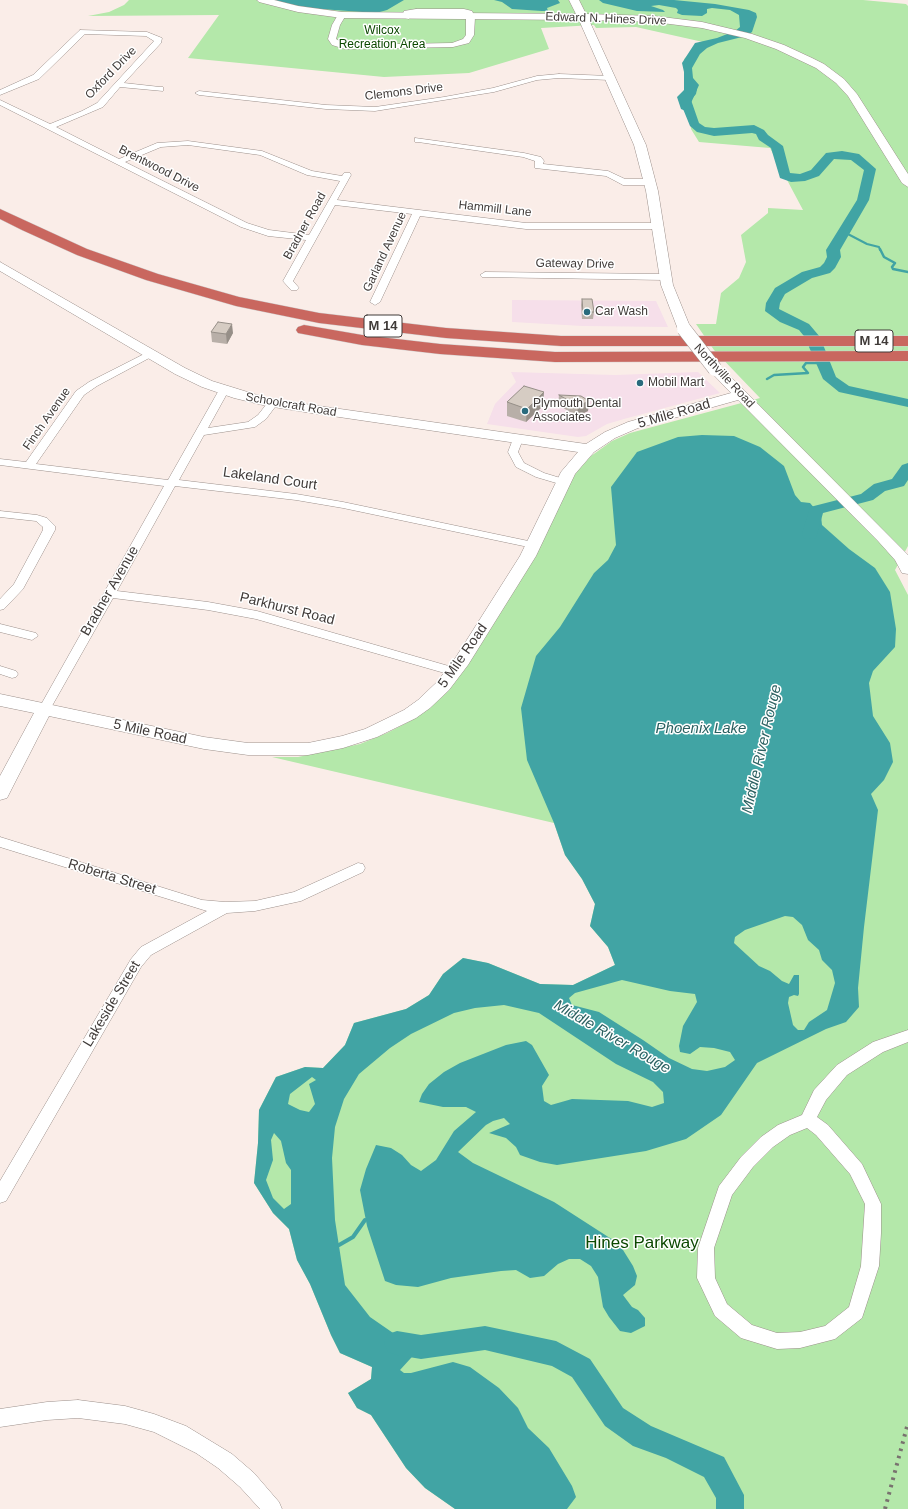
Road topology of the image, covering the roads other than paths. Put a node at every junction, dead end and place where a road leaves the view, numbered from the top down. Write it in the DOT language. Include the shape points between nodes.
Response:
graph roads {
  1 [pos="262,0"];
  2 [pos="574,0"];
  3 [pos="342,15"];
  4 [pos="471,17"];
  5 [pos="583,17"];
  6 [pos="610,78"];
  7 [pos="119,85"];
  8 [pos="160,89"];
  9 [pos="0,92"];
  10 [pos="199,93"];
  11 [pos="0,102"];
  12 [pos="50,127"];
  13 [pos="418,140"];
  14 [pos="118,162"];
  15 [pos="650,182"];
  16 [pos="908,183"];
  17 [pos="332,202"];
  18 [pos="417,212"];
  19 [pos="0,213"];
  20 [pos="657,226"];
  21 [pos="4,232"];
  22 [pos="312,238"];
  23 [pos="27,244"];
  24 [pos="51,255"];
  25 [pos="0,266"];
  26 [pos="485,275"];
  27 [pos="665,277"];
  28 [pos="294,288"];
  29 [pos="375,302"];
  30 [pos="908,341"];
  31 [pos="800,349"];
  32 [pos="842,349"];
  33 [pos="150,354"];
  34 [pos="908,356"];
  35 [pos="224,390"];
  36 [pos="741,395"];
  37 [pos="273,403"];
  38 [pos="201,432"];
  39 [pos="518,439"];
  40 [pos="589,449"];
  41 [pos="0,462"];
  42 [pos="29,466"];
  43 [pos="563,482"];
  44 [pos="172,483"];
  45 [pos="0,514"];
  46 [pos="533,545"];
  47 [pos="907,564"];
  48 [pos="109,594"];
  49 [pos="0,606"];
  50 [pos="0,628"];
  51 [pos="32,636"];
  52 [pos="454,672"];
  53 [pos="0,700"];
  54 [pos="44,710"];
  55 [pos="0,793"];
  56 [pos="0,842"];
  57 [pos="358,868"];
  58 [pos="225,908"];
  59 [pos="908,1036"];
  60 [pos="808,1120"];
  61 [pos="0,1196"];
  62 [pos="0,1418"];
  63 [pos="272,1509"];
  1 -- 3 [label="street, Edward N. Hines Drive" via="298,9"];
  2 -- 5 [label="street, Northville Road"];
  3 -- 4 [label="street, Edward N. Hines Drive"];
  3 -- 4 [label="street" via="336,24 332,39 340,45 359,48 458,44 469,38"];
  4 -- 5 [label="street, Edward N. Hines Drive"];
  5 -- 6 [label="street, Northville Road"];
  5 -- 16 [label="street, Edward N. Hines Drive" via="659,20 728,31 780,47 820,66 852,94"];
  6 -- 10 [label="street, Clemons Drive" via="537,78 494,90 401,107 374,109 326,107"];
  6 -- 15 [label="street, Northville Road" via="640,145"];
  7 -- 8 [label="street"];
  7 -- 9 [label="street, Oxford Drive" via="158,41 156,36 83,32 36,77"];
  7 -- 12 [label="street, Oxford Drive" via="96,108"];
  11 -- 12 [label="street, Brentwood Drive"];
  12 -- 14 [label="street, Brentwood Drive"];
  13 -- 15 [label="street" via="524,155 538,159 538,166 608,174 623,182"];
  14 -- 17 [label="street, Bradner Road" via="160,145 188,143 262,153 310,173 345,177"];
  14 -- 22 [label="street, Brentwood Drive" via="252,228 275,234"];
  15 -- 20 [label="street, Northville Road"];
  17 -- 18 [label="street, Hammill Lane"];
  17 -- 22 [label="street, Bradner Road"];
  18 -- 20 [label="street, Hammill Lane" via="526,226"];
  18 -- 29 [label="street, Garland Avenue"];
  19 -- 31 [label="highway, M 14" via="82,252 152,278 236,301 319,318 446,333 547,340"];
  20 -- 27 [label="street, Northville Road"];
  21 -- 23 [label="highway"];
  22 -- 28 [label="street, Bradner Road" via="288,280"];
  24 -- 31 [label="highway, M 14" via="124,283 204,306 293,328 362,340 468,352 556,357"];
  25 -- 33 [label="street, Schoolcraft Road"];
  26 -- 27 [label="street, Gateway Drive"];
  27 -- 36 [label="street, Northville Road, bridge" via="684,329 715,369"];
  30 -- 32 [label="highway, M 14"];
  31 -- 32 [label="highway, M 14"];
  32 -- 34 [label="highway, M 14"];
  33 -- 35 [label="street, Schoolcraft Road" via="191,377"];
  33 -- 42 [label="street, Finch Avenue" via="80,393"];
  35 -- 37 [label="street, Schoolcraft Road"];
  35 -- 38 [label="street, Bradner Avenue"];
  36 -- 40 [label="street, 5 Mile Road" via="632,426 610,435"];
  36 -- 47 [label="street, Northville Road"];
  37 -- 38 [label="street" via="262,417 251,425"];
  37 -- 39 [label="street, Schoolcraft Road"];
  38 -- 44 [label="street, Bradner Avenue"];
  39 -- 40 [label="street, Schoolcraft Road"];
  39 -- 43 [label="street" via="513,452 520,465"];
  40 -- 43 [label="street, 5 Mile Road" via="574,464"];
  41 -- 42 [label="street, Lakeland Court"];
  42 -- 44 [label="street, Lakeland Court"];
  43 -- 46 [label="street, 5 Mile Road"];
  44 -- 46 [label="street, Lakeland Court" via="342,505"];
  44 -- 48 [label="street, Bradner Avenue"];
  45 -- 49 [label="street" via="37,518 44,520 49,526 19,586"];
  46 -- 52 [label="street, 5 Mile Road" via="497,607"];
  48 -- 52 [label="street, Parkhurst Road" via="208,606 257,615"];
  48 -- 54 [label="street, Bradner Avenue"];
  50 -- 51 [label="street"];
  52 -- 54 [label="street, 5 Mile Road" via="444,686 424,704 384,728 343,742 294,750 248,749 204,743"];
  53 -- 54 [label="street, 5 Mile Road"];
  54 -- 55 [label="street, Bradner Avenue"];
  56 -- 58 [label="street, Roberta Street" via="202,905"];
  57 -- 58 [label="street, Lakeside Street" via="296,897 255,906"];
  58 -- 61 [label="street, Lakeside Street" via="156,944 140,958"];
  59 -- 60 [label="street" via="878,1047 842,1070 820,1095"];
  60 -- 60 [label="street" via="784,1130 747,1162 725,1191 706,1248 706,1278 721,1310 747,1332 777,1341 800,1340 829,1333 856,1312 870,1266 873,1204 856,1169 822,1130"];
  62 -- 63 [label="street" via="47,1411 78,1410 125,1415 154,1423 179,1433 225,1461 247,1480"];
}
